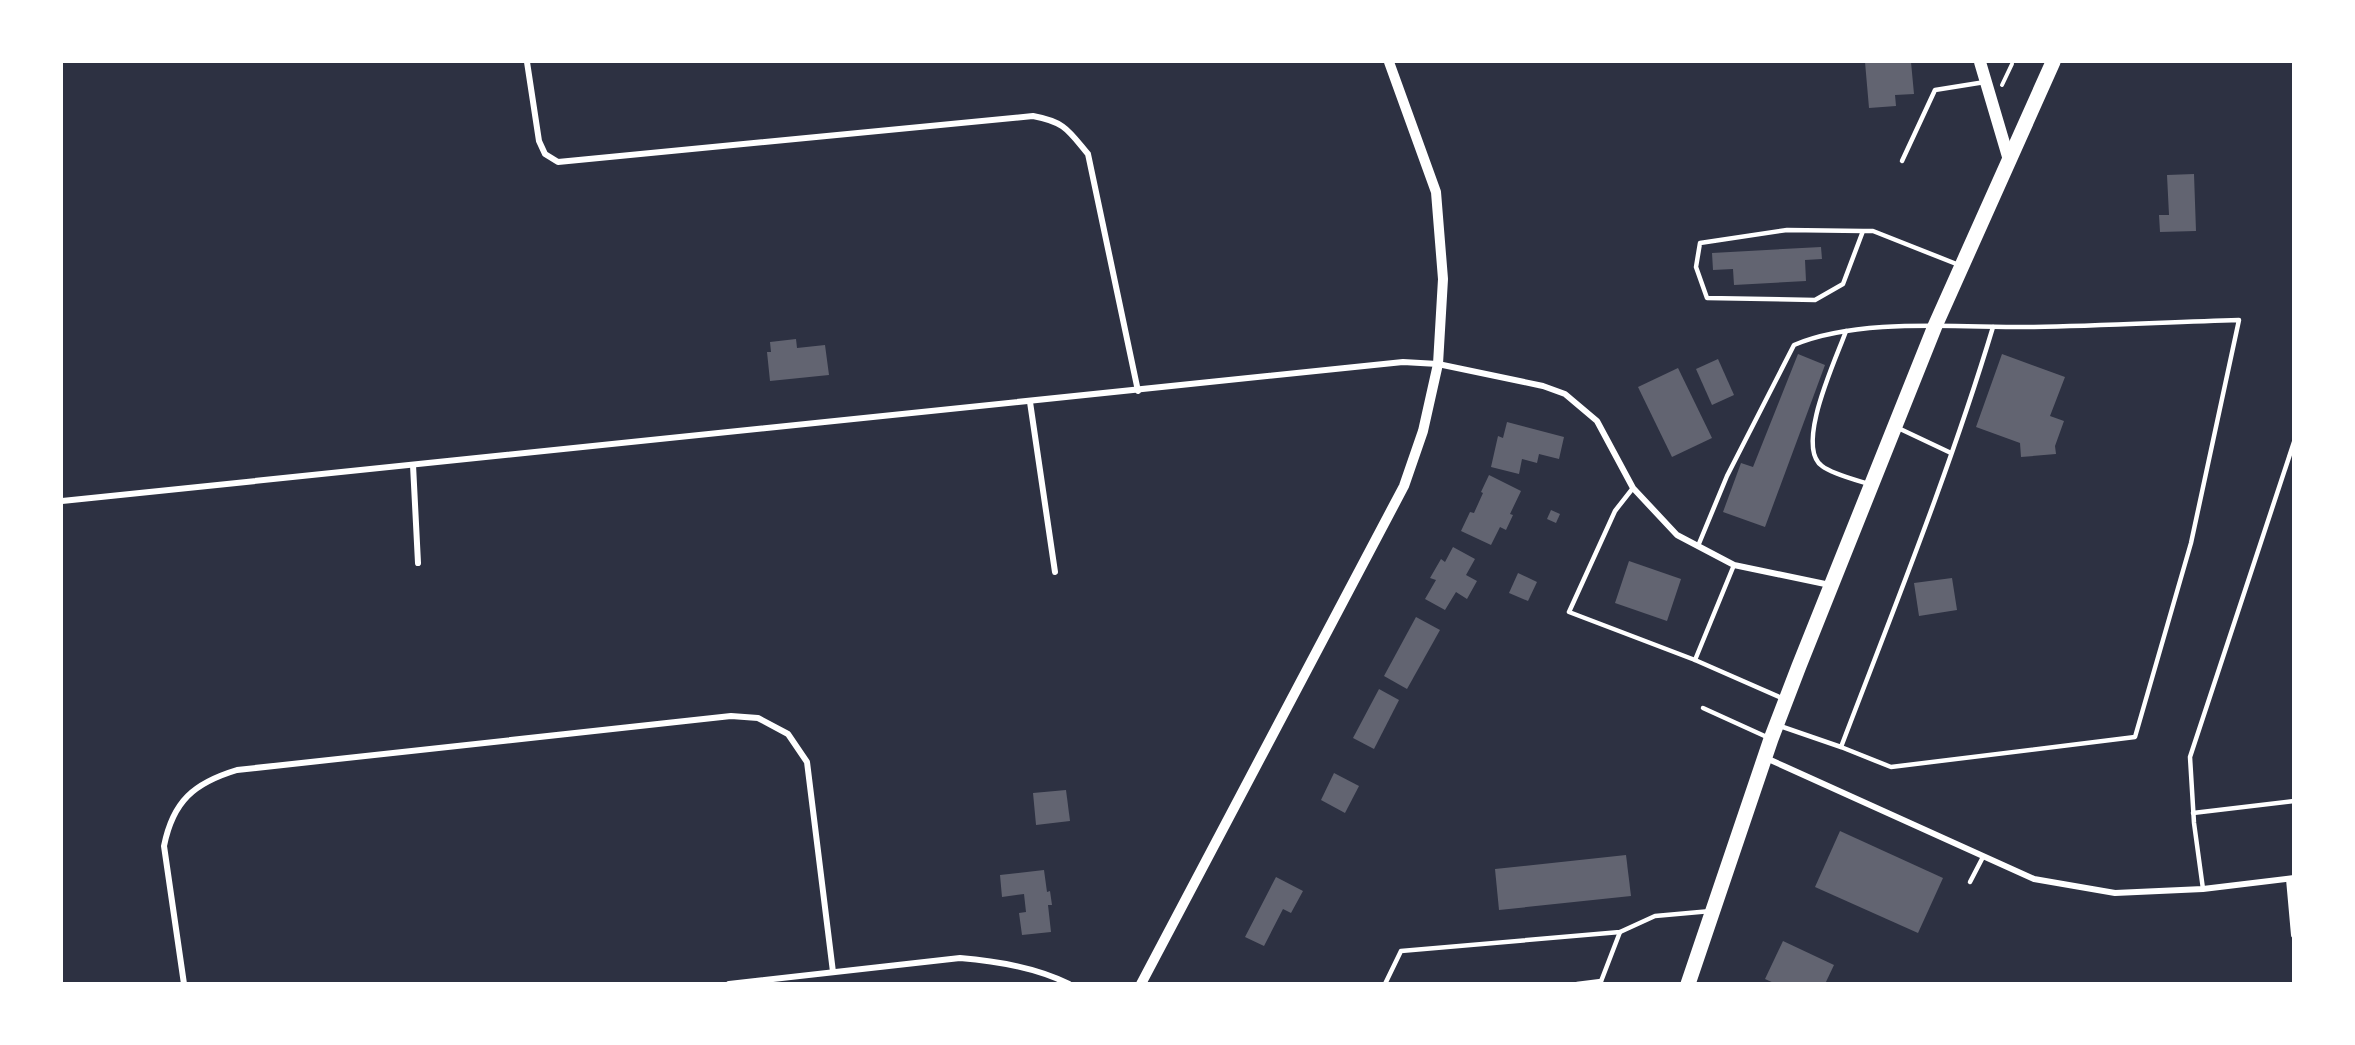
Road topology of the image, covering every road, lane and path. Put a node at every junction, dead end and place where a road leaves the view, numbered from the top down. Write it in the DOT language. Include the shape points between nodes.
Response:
graph roads {
  1 [pos="527,62"];
  2 [pos="1389,62"];
  3 [pos="1980,62"];
  4 [pos="2053,62"];
  5 [pos="2012,64"];
  6 [pos="1985,82"];
  7 [pos="2000,90"];
  8 [pos="2009,160"];
  9 [pos="1902,161"];
  10 [pos="1863,231"];
  11 [pos="1961,266"];
  12 [pos="1935,327"];
  13 [pos="1993,327"];
  14 [pos="1846,331"];
  15 [pos="1438,364"];
  16 [pos="1138,391"];
  17 [pos="1030,402"];
  18 [pos="1895,426"];
  19 [pos="2294,442"];
  20 [pos="1951,453"];
  21 [pos="413,465"];
  22 [pos="1871,485"];
  23 [pos="1634,488"];
  24 [pos="62,501"];
  25 [pos="1698,546"];
  26 [pos="418,563"];
  27 [pos="1734,565"];
  28 [pos="1055,572"];
  29 [pos="1832,586"];
  30 [pos="1695,660"];
  31 [pos="1787,700"];
  32 [pos="1703,708"];
  33 [pos="1774,732"];
  34 [pos="1841,747"];
  35 [pos="1766,758"];
  36 [pos="2294,801"];
  37 [pos="2193,813"];
  38 [pos="1983,857"];
  39 [pos="2291,879"];
  40 [pos="1970,882"];
  41 [pos="2202,889"];
  42 [pos="1713,910"];
  43 [pos="1620,932"];
  44 [pos="2294,935"];
  45 [pos="833,972"];
  46 [pos="1600,982"];
  47 [pos="184,984"];
  48 [pos="729,984"];
  49 [pos="1069,984"];
  50 [pos="1141,984"];
  51 [pos="1385,984"];
  52 [pos="1577,984"];
  53 [pos="1688,984"];
  1 -- 16 [label="street" via="539,141 545,154 558,162 1033,116 1067,128 1088,154"];
  2 -- 15 [label="street" via="1436,192 1443,279"];
  3 -- 6 [label="main road"];
  4 -- 8 [label="main road"];
  5 -- 7 [label="path"];
  6 -- 8 [label="main road"];
  6 -- 9 [label="lane" via="1935,90"];
  8 -- 11 [label="main road"];
  10 -- 10 [label="lane" via="1787,230 1700,243 1696,267 1707,298 1815,300 1843,284"];
  10 -- 11 [label="lane" via="1873,231"];
  11 -- 12 [label="main road"];
  12 -- 13 [label="lane"];
  12 -- 14 [label="lane"];
  12 -- 18 [label="main road"];
  13 -- 20 [label="lane"];
  13 -- 34 [label="lane" via="2239,320 2191,543 2135,737 1891,767"];
  14 -- 22 [label="lane" via="1814,420 1811,442 1822,466"];
  14 -- 25 [label="lane" via="1815,336 1794,345 1727,476"];
  15 -- 16 [label="street" via="1403,362"];
  15 -- 23 [label="street" via="1565,394 1597,421"];
  15 -- 50 [label="street" via="1423,431 1404,486"];
  16 -- 17 [label="street"];
  17 -- 21 [label="street"];
  17 -- 28 [label="street"];
  18 -- 20 [label="lane"];
  18 -- 22 [label="main road"];
  19 -- 37 [label="lane" via="2190,757"];
  20 -- 34 [label="lane"];
  21 -- 24 [label="street"];
  21 -- 26 [label="street"];
  22 -- 29 [label="main road"];
  23 -- 25 [label="street" via="1677,535"];
  23 -- 30 [label="lane" via="1615,511 1569,612"];
  25 -- 27 [label="street"];
  27 -- 29 [label="street"];
  27 -- 30 [label="lane"];
  29 -- 31 [label="main road"];
  30 -- 31 [label="lane"];
  31 -- 33 [label="main road"];
  32 -- 33 [label="lane"];
  33 -- 34 [label="lane"];
  33 -- 35 [label="main road"];
  35 -- 38 [label="street"];
  35 -- 42 [label="main road"];
  36 -- 37 [label="lane"];
  37 -- 41 [label="lane"];
  38 -- 40 [label="lane"];
  38 -- 41 [label="street" via="2034,879 2115,893"];
  39 -- 41 [label="street"];
  39 -- 44 [label="street"];
  42 -- 43 [label="lane" via="1655,916"];
  42 -- 53 [label="main road"];
  43 -- 46 [label="lane"];
  43 -- 51 [label="lane" via="1401,951"];
  45 -- 47 [label="street" via="807,762 788,734 758,718 731,716 237,770 212,777 179,804 164,846"];
  45 -- 48 [label="street"];
  45 -- 49 [label="street" via="960,958 995,961 1051,975"];
  46 -- 52 [label="lane"];
}
